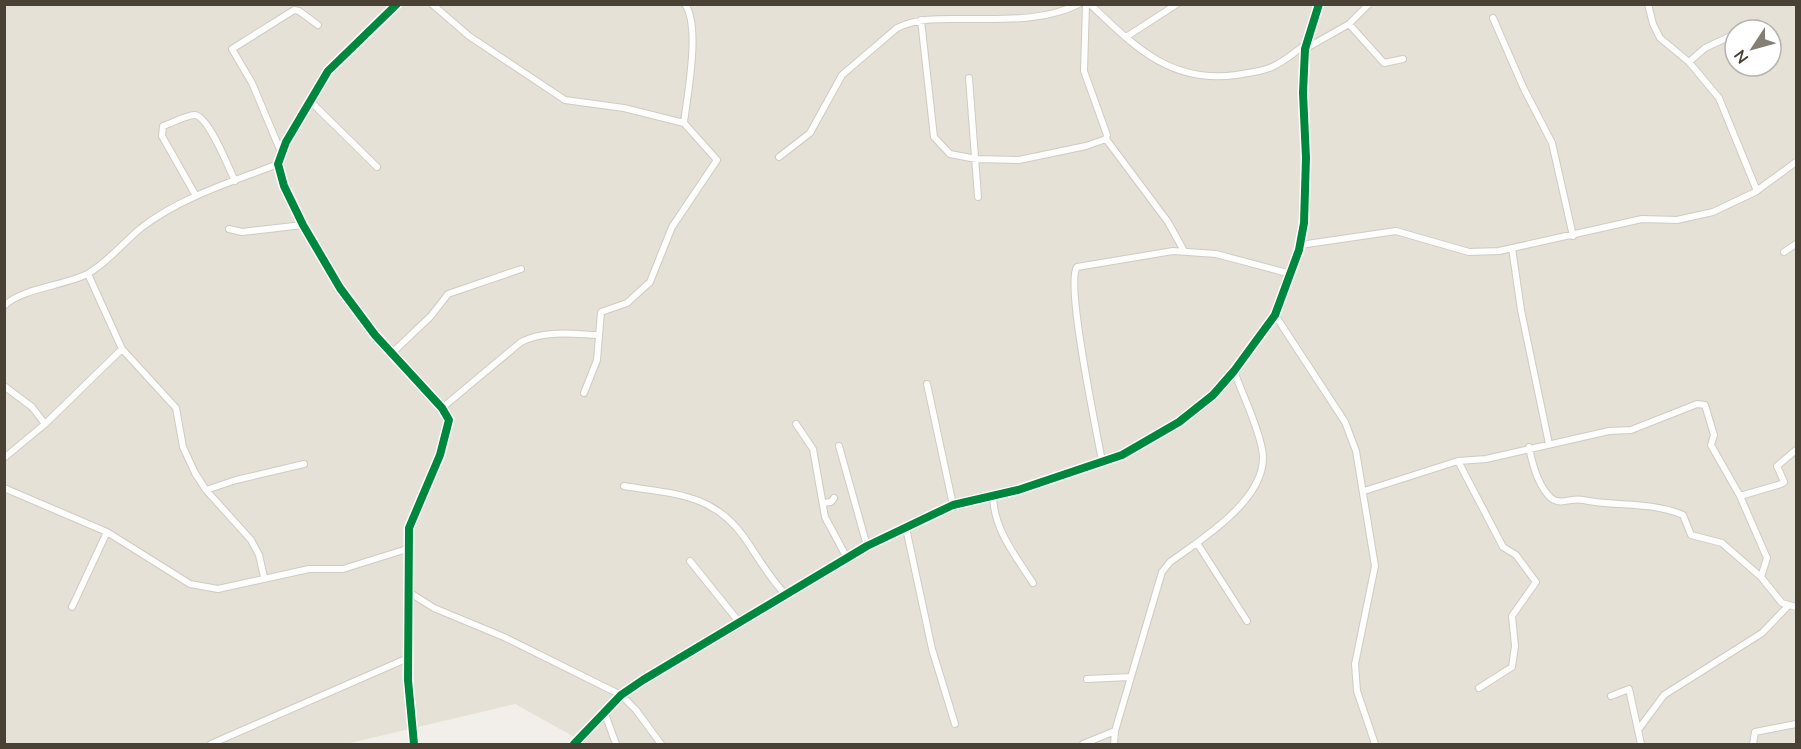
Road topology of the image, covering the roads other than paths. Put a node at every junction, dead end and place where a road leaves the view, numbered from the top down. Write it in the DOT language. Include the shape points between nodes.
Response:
graph roads {
  1 [pos="397,4"];
  2 [pos="432,4"];
  3 [pos="685,4"];
  4 [pos="1079,4"];
  5 [pos="1088,4"];
  6 [pos="1178,4"];
  7 [pos="1319,4"];
  8 [pos="1369,4"];
  9 [pos="1648,4"];
  10 [pos="1493,18"];
  11 [pos="921,20"];
  12 [pos="1349,24"];
  13 [pos="318,25"];
  14 [pos="1126,37"];
  15 [pos="1723,40"];
  16 [pos="1305,47"];
  17 [pos="1403,59"];
  18 [pos="1689,62"];
  19 [pos="969,78"];
  20 [pos="310,101"];
  21 [pos="684,123"];
  22 [pos="1106,139"];
  23 [pos="281,152"];
  24 [pos="778,157"];
  25 [pos="976,159"];
  26 [pos="1797,162"];
  27 [pos="278,164"];
  28 [pos="378,167"];
  29 [pos="235,181"];
  30 [pos="1757,191"];
  31 [pos="196,196"];
  32 [pos="978,197"];
  33 [pos="303,225"];
  34 [pos="229,229"];
  35 [pos="1574,236"];
  36 [pos="1797,244"];
  37 [pos="1300,245"];
  38 [pos="1512,248"];
  39 [pos="1184,251"];
  40 [pos="1784,252"];
  41 [pos="521,269"];
  42 [pos="88,274"];
  43 [pos="1291,274"];
  44 [pos="5,304"];
  45 [pos="1275,315"];
  46 [pos="597,335"];
  47 [pos="122,349"];
  48 [pos="392,353"];
  49 [pos="1234,370"];
  50 [pos="927,384"];
  51 [pos="4,386"];
  52 [pos="584,393"];
  53 [pos="442,408"];
  54 [pos="45,424"];
  55 [pos="796,424"];
  56 [pos="1549,444"];
  57 [pos="839,446"];
  58 [pos="1529,447"];
  59 [pos="1797,450"];
  60 [pos="4,458"];
  61 [pos="1102,461"];
  62 [pos="1458,461"];
  63 [pos="304,464"];
  64 [pos="624,486"];
  65 [pos="4,488"];
  66 [pos="206,490"];
  67 [pos="1364,491"];
  68 [pos="993,496"];
  69 [pos="1740,496"];
  70 [pos="834,498"];
  71 [pos="823,503"];
  72 [pos="953,505"];
  73 [pos="906,528"];
  74 [pos="107,532"];
  75 [pos="1197,543"];
  76 [pos="867,546"];
  77 [pos="407,549"];
  78 [pos="847,558"];
  79 [pos="690,561"];
  80 [pos="264,577"];
  81 [pos="1761,577"];
  82 [pos="1033,583"];
  83 [pos="407,591"];
  84 [pos="785,594"];
  85 [pos="1788,606"];
  86 [pos="72,607"];
  87 [pos="1797,607"];
  88 [pos="1247,621"];
  89 [pos="739,622"];
  90 [pos="408,658"];
  91 [pos="1130,677"];
  92 [pos="1087,679"];
  93 [pos="1479,688"];
  94 [pos="621,695"];
  95 [pos="1611,696"];
  96 [pos="605,714"];
  97 [pos="955,724"];
  98 [pos="1797,724"];
  99 [pos="1638,730"];
  100 [pos="1115,731"];
  101 [pos="211,744"];
  102 [pos="414,744"];
  103 [pos="574,744"];
  104 [pos="616,744"];
  105 [pos="661,744"];
  106 [pos="1083,744"];
  107 [pos="1114,744"];
  108 [pos="1375,744"];
  109 [pos="1641,744"];
  110 [pos="1753,744"];
  1 -- 20 [label="street" via="328,71"];
  2 -- 21 [label="street" via="469,36 565,100 624,108"];
  3 -- 21 [label="street" via="692,44"];
  4 -- 11 [label="street" via="1039,18"];
  5 -- 14 [label="street"];
  5 -- 22 [label="street" via="1084,71"];
  6 -- 14 [label="street"];
  7 -- 16 [label="street"];
  8 -- 12 [label="street"];
  9 -- 18 [label="street" via="1660,38"];
  10 -- 35 [label="street" via="1552,143"];
  11 -- 24 [label="street" via="897,28 842,75 810,133"];
  11 -- 25 [label="street" via="934,137 950,154"];
  12 -- 16 [label="street"];
  12 -- 17 [label="street" via="1384,63"];
  13 -- 23 [label="street" via="294,10 232,49 248,75"];
  14 -- 16 [label="street" via="1174,70 1206,76 1263,70"];
  15 -- 18 [label="street"];
  16 -- 37 [label="street" via="1306,158"];
  18 -- 30 [label="street" via="1719,98"];
  19 -- 25 [label="street"];
  20 -- 23 [label="street"];
  20 -- 28 [label="street"];
  21 -- 46 [label="street" via="717,158 716,165 672,227 650,282 627,303 601,312"];
  22 -- 25 [label="street" via="1019,160"];
  22 -- 39 [label="street" via="1168,222"];
  23 -- 27 [label="street"];
  25 -- 32 [label="street"];
  26 -- 30 [label="street"];
  27 -- 29 [label="street"];
  27 -- 33 [label="street"];
  29 -- 31 [label="street"];
  29 -- 31 [label="street" via="201,118 193,115 163,126 162,136"];
  30 -- 35 [label="street" via="1689,219 1642,219"];
  31 -- 42 [label="street" via="142,227"];
  33 -- 34 [label="street" via="242,232"];
  33 -- 48 [label="street" via="340,288"];
  35 -- 38 [label="street"];
  36 -- 40 [label="street"];
  37 -- 38 [label="street" via="1396,231 1469,252"];
  37 -- 43 [label="street"];
  38 -- 56 [label="street"];
  39 -- 43 [label="street" via="1216,254"];
  39 -- 61 [label="street" via="1083,264 1074,271 1079,327"];
  41 -- 48 [label="street" via="448,294"];
  42 -- 44 [label="street" via="57,282"];
  42 -- 47 [label="street"];
  43 -- 45 [label="street"];
  45 -- 49 [label="street"];
  45 -- 67 [label="street" via="1345,422"];
  46 -- 52 [label="street" via="597,360"];
  46 -- 53 [label="street" via="533,336"];
  47 -- 54 [label="street"];
  47 -- 66 [label="street" via="176,408 183,447"];
  48 -- 53 [label="street"];
  49 -- 61 [label="street" via="1213,395 1179,422 1122,455"];
  49 -- 75 [label="street" via="1263,462 1250,495"];
  50 -- 72 [label="street"];
  51 -- 54 [label="street" via="32,407"];
  53 -- 77 [label="street" via="449,420 447,436 409,528"];
  54 -- 60 [label="street"];
  55 -- 71 [label="street" via="813,449"];
  56 -- 58 [label="street"];
  56 -- 69 [label="street" via="1609,430 1631,430 1697,404 1705,405 1714,435 1711,445"];
  57 -- 76 [label="street"];
  58 -- 62 [label="street" via="1486,459"];
  58 -- 81 [label="street" via="1533,468 1550,497 1562,502 1581,499 1593,504 1665,507 1683,515 1691,535 1730,548 1734,556"];
  59 -- 69 [label="street" via="1777,466 1784,482"];
  61 -- 68 [label="street"];
  62 -- 67 [label="street"];
  62 -- 93 [label="street" via="1503,547 1516,555 1536,582 1512,616 1512,667"];
  63 -- 66 [label="street"];
  64 -- 84 [label="street" via="689,496 717,509 745,537 764,570"];
  65 -- 74 [label="street"];
  66 -- 80 [label="street" via="250,540 259,555"];
  67 -- 108 [label="street" via="1375,566 1355,664 1357,691"];
  68 -- 72 [label="street"];
  68 -- 82 [label="street" via="995,518 1004,539"];
  69 -- 81 [label="street" via="1767,558"];
  70 -- 71 [label="street"];
  71 -- 78 [label="street" via="825,518"];
  72 -- 73 [label="street"];
  73 -- 76 [label="street"];
  73 -- 97 [label="street" via="932,649"];
  74 -- 80 [label="street" via="190,584 218,589"];
  74 -- 86 [label="street"];
  75 -- 88 [label="street"];
  75 -- 91 [label="street" via="1162,572"];
  76 -- 78 [label="street"];
  77 -- 80 [label="street" via="343,569 309,569"];
  77 -- 83 [label="street"];
  78 -- 84 [label="street"];
  79 -- 89 [label="street"];
  81 -- 85 [label="street"];
  83 -- 90 [label="street"];
  83 -- 94 [label="street" via="434,608 504,637"];
  84 -- 89 [label="street"];
  85 -- 87 [label="street"];
  85 -- 99 [label="street" via="1762,633 1664,695"];
  89 -- 94 [label="street"];
  90 -- 101 [label="street"];
  90 -- 102 [label="street"];
  91 -- 92 [label="street"];
  91 -- 100 [label="street"];
  94 -- 96 [label="street"];
  94 -- 105 [label="street"];
  95 -- 99 [label="street" via="1629,688"];
  96 -- 103 [label="street"];
  96 -- 104 [label="street"];
  98 -- 110 [label="street" via="1755,732"];
  99 -- 109 [label="street"];
  100 -- 106 [label="street"];
  100 -- 107 [label="street"];
}
